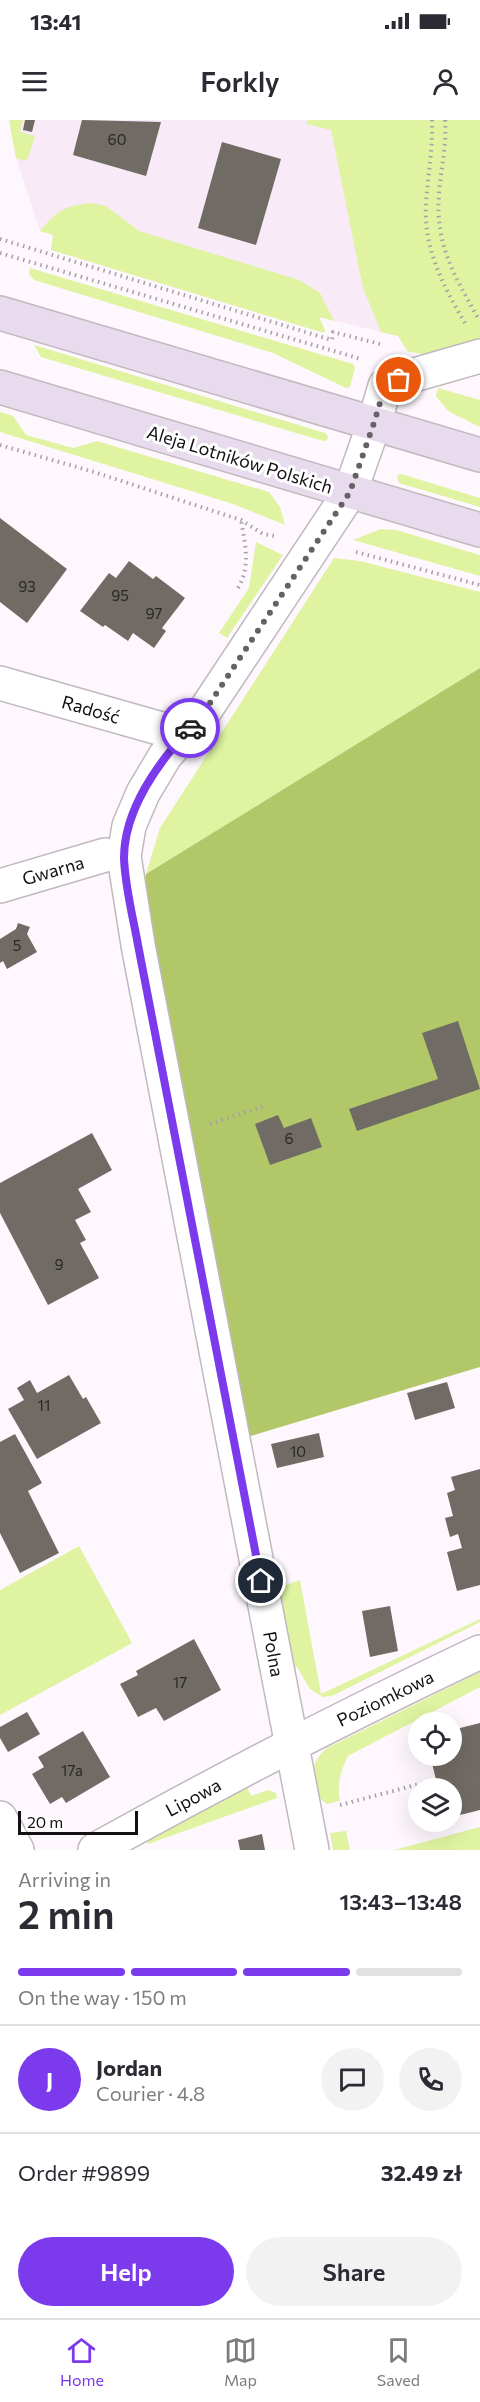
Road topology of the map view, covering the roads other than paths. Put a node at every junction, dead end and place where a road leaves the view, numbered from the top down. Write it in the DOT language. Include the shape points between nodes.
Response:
graph roads {
  1 [pos="0,313"];
  2 [pos="474,342"];
  3 [pos="0,387"];
  4 [pos="374,423"];
  5 [pos="480,455"];
  6 [pos="350,492"];
  7 [pos="480,530"];
  8 [pos="0,683"];
  9 [pos="183,735"];
  10 [pos="105,855"];
  11 [pos="0,886"];
  12 [pos="480,1652"];
  13 [pos="291,1744"];
  14 [pos="0,1818"];
  15 [pos="17,1850"];
  16 [pos="95,1850"];
  17 [pos="312,1850"];
  1 -- 4 [label="street"];
  2 -- 4 [label="street, Polna" via="424,372 385,386"];
  3 -- 6 [label="street, Aleja Lotników Polskich"];
  4 -- 5 [label="street"];
  4 -- 6 [label="street, Polna"];
  6 -- 7 [label="street, Aleja Lotników Polskich"];
  6 -- 9 [label="street, Polna" via="204,712"];
  8 -- 9 [label="street, Radość"];
  9 -- 13 [label="street, Polna" via="143,793 129,826 124,856"];
  10 -- 11 [label="street, Gwarna"];
  12 -- 13 [label="street, Poziomkowa"];
  13 -- 16 [label="street, Lipowa"];
  13 -- 17 [label="street, Polna"];
  14 -- 15 [label="street"];
}
